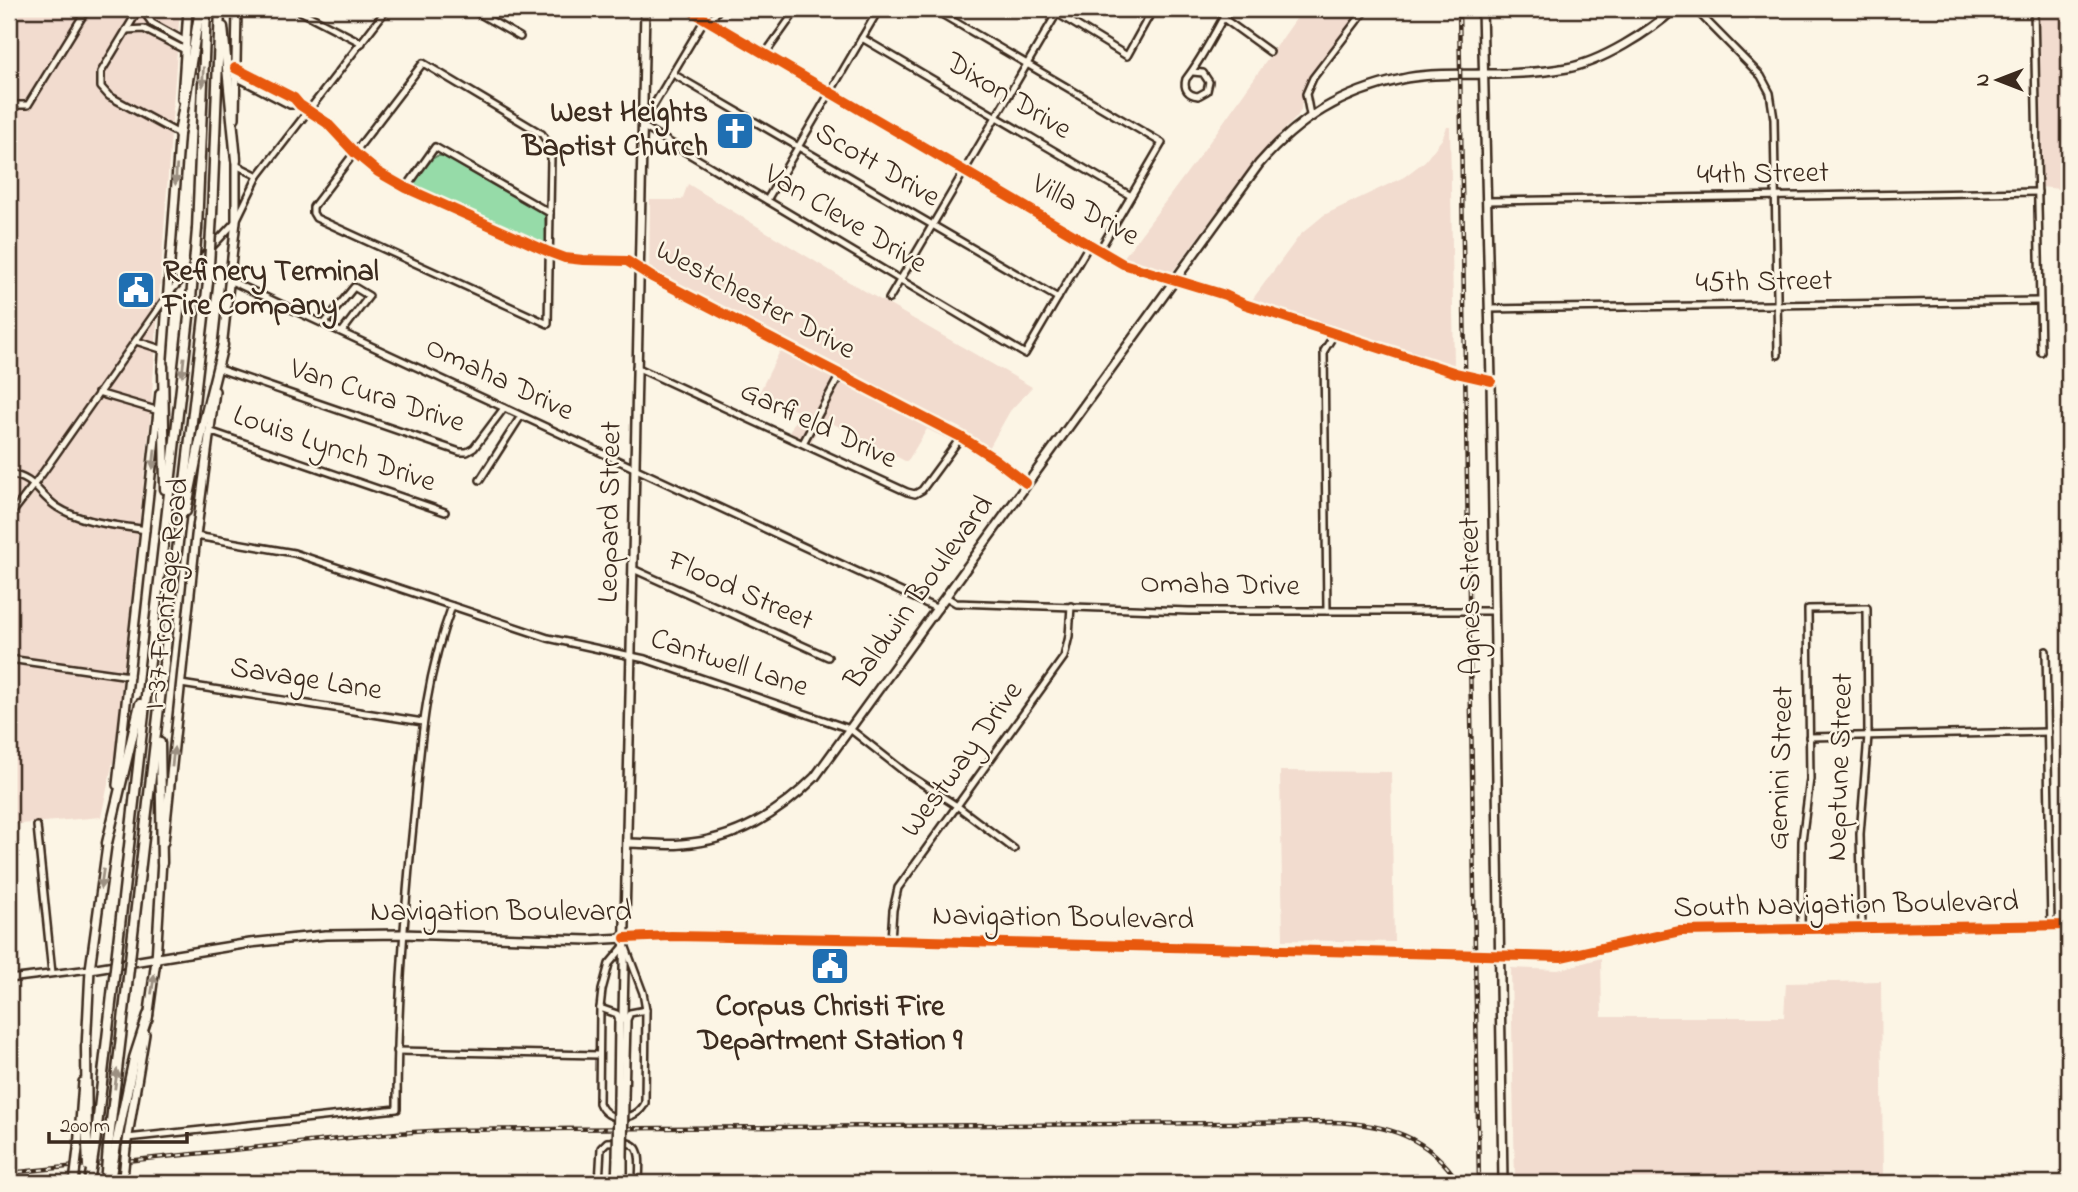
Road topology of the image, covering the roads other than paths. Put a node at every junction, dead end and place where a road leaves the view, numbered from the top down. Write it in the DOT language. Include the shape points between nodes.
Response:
graph roads {
  1 [pos="87,9"];
  2 [pos="140,9"];
  3 [pos="188,9"];
  4 [pos="200,9"];
  5 [pos="206,9"];
  6 [pos="221,9"];
  7 [pos="237,9"];
  8 [pos="296,9"];
  9 [pos="387,9"];
  10 [pos="471,9"];
  11 [pos="645,9"];
  12 [pos="688,9"];
  13 [pos="719,9"];
  14 [pos="797,9"];
  15 [pos="879,9"];
  16 [pos="933,9"];
  17 [pos="1050,9"];
  18 [pos="1153,9"];
  19 [pos="1228,9"];
  20 [pos="1366,9"];
  21 [pos="1482,9"];
  22 [pos="1674,9"];
  23 [pos="1695,9"];
  24 [pos="2034,9"];
  25 [pos="1057,13"];
  26 [pos="1223,18"];
  27 [pos="707,20"];
  28 [pos="157,27"];
  29 [pos="126,30"];
  30 [pos="153,34"];
  31 [pos="520,37"];
  32 [pos="862,38"];
  33 [pos="362,43"];
  34 [pos="186,46"];
  35 [pos="1270,52"];
  36 [pos="765,54"];
  37 [pos="1027,65"];
  38 [pos="235,72"];
  39 [pos="1193,72"];
  40 [pos="673,74"];
  41 [pos="1485,74"];
  42 [pos="830,92"];
  43 [pos="9,106"];
  44 [pos="309,110"];
  45 [pos="642,112"];
  46 [pos="997,116"];
  47 [pos="1310,116"];
  48 [pos="642,126"];
  49 [pos="179,134"];
  50 [pos="798,147"];
  51 [pos="355,153"];
  52 [pos="236,162"];
  53 [pos="964,171"];
  54 [pos="258,176"];
  55 [pos="405,188"];
  56 [pos="2038,192"];
  57 [pos="1131,196"];
  58 [pos="1776,197"];
  59 [pos="767,200"];
  60 [pos="1488,201"];
  61 [pos="550,214"];
  62 [pos="236,221"];
  63 [pos="933,225"];
  64 [pos="1089,245"];
  65 [pos="1100,251"];
  66 [pos="549,252"];
  67 [pos="638,268"];
  68 [pos="901,279"];
  69 [pos="231,281"];
  70 [pos="1176,281"];
  71 [pos="169,293"];
  72 [pos="1058,298"];
  73 [pos="889,299"];
  74 [pos="2039,301"];
  75 [pos="1776,306"];
  76 [pos="1489,309"];
  77 [pos="324,324"];
  78 [pos="342,332"];
  79 [pos="1335,333"];
  80 [pos="136,341"];
  81 [pos="223,345"];
  82 [pos="164,350"];
  83 [pos="2041,352"];
  84 [pos="1778,355"];
  85 [pos="163,366"];
  86 [pos="636,366"];
  87 [pos="219,369"];
  88 [pos="841,373"];
  89 [pos="1491,381"];
  90 [pos="98,393"];
  91 [pos="504,408"];
  92 [pos="159,411"];
  93 [pos="521,416"];
  94 [pos="208,431"];
  95 [pos="961,437"];
  96 [pos="803,443"];
  97 [pos="635,468"];
  98 [pos="9,474"];
  99 [pos="480,480"];
  100 [pos="1026,483"];
  101 [pos="33,486"];
  102 [pos="444,512"];
  103 [pos="9,517"];
  104 [pos="146,530"];
  105 [pos="197,536"];
  106 [pos="163,550"];
  107 [pos="633,569"];
  108 [pos="173,587"];
  109 [pos="946,597"];
  110 [pos="452,606"];
  111 [pos="1071,606"];
  112 [pos="1867,608"];
  113 [pos="938,609"];
  114 [pos="1326,611"];
  115 [pos="1494,611"];
  116 [pos="2046,651"];
  117 [pos="632,656"];
  118 [pos="828,657"];
  119 [pos="9,659"];
  120 [pos="148,670"];
  121 [pos="130,676"];
  122 [pos="181,684"];
  123 [pos="160,713"];
  124 [pos="423,722"];
  125 [pos="850,729"];
  126 [pos="2049,732"];
  127 [pos="1868,736"];
  128 [pos="1809,737"];
  129 [pos="957,807"];
  130 [pos="37,826"];
  131 [pos="107,843"];
  132 [pos="628,843"];
  133 [pos="1014,849"];
  134 [pos="162,863"];
  135 [pos="2051,925"];
  136 [pos="2069,925"];
  137 [pos="1801,928"];
  138 [pos="1862,928"];
  139 [pos="402,934"];
  140 [pos="891,940"];
  141 [pos="625,942"];
  142 [pos="1500,955"];
  143 [pos="156,960"];
  144 [pos="90,969"];
  145 [pos="52,973"];
  146 [pos="9,979"];
  147 [pos="600,1008"];
  148 [pos="646,1010"];
  149 [pos="148,1015"];
  150 [pos="623,1020"];
  151 [pos="86,1046"];
  152 [pos="397,1051"];
  153 [pos="599,1055"];
  154 [pos="127,1138"];
  155 [pos="91,1144"];
  156 [pos="112,1146"];
  157 [pos="620,1157"];
  158 [pos="123,1180"];
  159 [pos="74,1183"];
  160 [pos="89,1183"];
  161 [pos="107,1183"];
  162 [pos="599,1183"];
  163 [pos="616,1183"];
  164 [pos="622,1183"];
  165 [pos="639,1183"];
  166 [pos="1503,1183"];
  1 -- 43 [label="street" via="28,105"];
  2 -- 28 [label="street"];
  2 -- 29 [label="street"];
  3 -- 34 [label="main road, I-37 Frontage Road"];
  4 -- 49 [label="highway"];
  5 -- 106 [label="highway, one-way, bridge" via="197,229"];
  6 -- 52 [label="highway"];
  6 -- 108 [label="highway, bridge" via="208,282"];
  7 -- 38 [label="main road, I-37 Frontage Road"];
  8 -- 33 [label="street"];
  9 -- 33 [label="street"];
  10 -- 31 [label="street"];
  11 -- 45 [label="main road, Leopard Street"];
  12 -- 27 [label="street, Villa Drive"];
  13 -- 27 [label="street"];
  14 -- 36 [label="street"];
  15 -- 32 [label="street"];
  16 -- 37 [label="street"];
  17 -- 25 [label="street"];
  18 -- 25 [label="street" via="1127,56"];
  19 -- 26 [label="street"];
  20 -- 47 [label="street" via="1313,78 1306,94"];
  21 -- 41 [label="main road, Agnes Street"];
  22 -- 41 [label="main road, Baldwin Boulevard" via="1648,29 1570,68"];
  23 -- 58 [label="street" via="1761,76 1770,93"];
  24 -- 56 [label="street"];
  25 -- 37 [label="street"];
  26 -- 35 [label="street"];
  26 -- 39 [label="street"];
  27 -- 36 [label="street, Villa Drive"];
  27 -- 40 [label="street"];
  28 -- 30 [label="street"];
  28 -- 34 [label="street"];
  29 -- 30 [label="street"];
  29 -- 49 [label="street" via="101,72 101,86 109,96"];
  30 -- 34 [label="street"];
  32 -- 42 [label="street"];
  32 -- 46 [label="street, Dixon Drive"];
  33 -- 44 [label="street"];
  34 -- 49 [label="main road, I-37 Frontage Road"];
  36 -- 42 [label="street, Villa Drive"];
  37 -- 46 [label="street"];
  37 -- 57 [label="street" via="1162,144"];
  38 -- 44 [label="street, Westchester Drive" via="290,105"];
  38 -- 52 [label="main road, I-37 Frontage Road"];
  39 -- 39 [label="street" via="1185,84 1188,93 1198,96 1209,82 1203,74"];
  40 -- 45 [label="street" via="652,108"];
  40 -- 50 [label="street, Scott Drive"];
  41 -- 47 [label="main road, Baldwin Boulevard" via="1404,78 1362,90"];
  41 -- 60 [label="main road, Agnes Street"];
  42 -- 50 [label="street"];
  42 -- 53 [label="street, Villa Drive"];
  44 -- 51 [label="street, Westchester Drive"];
  44 -- 54 [label="street"];
  45 -- 48 [label="main road, Leopard Street"];
  46 -- 53 [label="street"];
  46 -- 57 [label="street, Dixon Drive"];
  47 -- 70 [label="main road, Baldwin Boulevard" via="1258,164"];
  48 -- 59 [label="street, Van Cleve Drive"];
  48 -- 67 [label="main road, Leopard Street"];
  49 -- 71 [label="main road, I-37 Frontage Road, one-way"];
  50 -- 59 [label="street"];
  50 -- 63 [label="street, Scott Drive"];
  51 -- 55 [label="street, Westchester Drive"];
  51 -- 61 [label="street" via="423,62 542,134 550,147"];
  51 -- 66 [label="street" via="313,207 316,218 548,324"];
  52 -- 54 [label="street"];
  52 -- 62 [label="main road, I-37 Frontage Road"];
  53 -- 63 [label="street"];
  53 -- 64 [label="street, Villa Drive"];
  54 -- 62 [label="street"];
  55 -- 61 [label="street" via="435,146"];
  55 -- 66 [label="street, Westchester Drive"];
  56 -- 58 [label="street, 44th Street"];
  56 -- 74 [label="street"];
  57 -- 65 [label="street"];
  58 -- 60 [label="street, 44th Street"];
  58 -- 75 [label="street"];
  59 -- 68 [label="street, Van Cleve Drive"];
  60 -- 76 [label="main road, Agnes Street"];
  61 -- 66 [label="street"];
  62 -- 69 [label="main road, I-37 Frontage Road"];
  62 -- 71 [label="street"];
  63 -- 68 [label="street"];
  63 -- 72 [label="street, Scott Drive"];
  64 -- 65 [label="street, Villa Drive"];
  64 -- 72 [label="street"];
  65 -- 70 [label="street, Villa Drive" via="1123,264"];
  66 -- 67 [label="street, Westchester Drive" via="565,258 627,261"];
  67 -- 86 [label="main road, Leopard Street"];
  67 -- 88 [label="street, Westchester Drive"];
  68 -- 72 [label="street, Van Cleve Drive" via="1025,354"];
  68 -- 73 [label="street"];
  69 -- 77 [label="street, Omaha Drive"];
  69 -- 81 [label="main road, I-37 Frontage Road"];
  70 -- 79 [label="street, Villa Drive"];
  70 -- 100 [label="main road, Baldwin Boulevard"];
  71 -- 80 [label="street"];
  71 -- 82 [label="main road, I-37 Frontage Road"];
  74 -- 75 [label="street, 45th Street"];
  74 -- 83 [label="street"];
  75 -- 76 [label="street, 45th Street"];
  75 -- 84 [label="street"];
  76 -- 89 [label="main road, Agnes Street"];
  77 -- 78 [label="street, Omaha Drive"];
  77 -- 78 [label="street" via="354,287 369,296"];
  78 -- 91 [label="street, Omaha Drive"];
  79 -- 89 [label="street, Villa Drive"];
  79 -- 114 [label="street" via="1324,351"];
  80 -- 82 [label="street"];
  80 -- 90 [label="street"];
  81 -- 87 [label="main road, I-37 Frontage Road"];
  81 -- 108 [label="highway"];
  82 -- 85 [label="main road, I-37 Frontage Road"];
  85 -- 92 [label="main road, I-37 Frontage Road"];
  85 -- 106 [label="highway"];
  86 -- 96 [label="street, Garfield Drive"];
  86 -- 97 [label="main road, Leopard Street"];
  87 -- 91 [label="street, Van Cura Drive" via="460,452 474,448"];
  87 -- 94 [label="main road, I-37 Frontage Road"];
  88 -- 95 [label="street, Westchester Drive"];
  88 -- 96 [label="street"];
  89 -- 115 [label="main road, Agnes Street"];
  90 -- 92 [label="street"];
  90 -- 101 [label="street"];
  91 -- 93 [label="street, Omaha Drive"];
  92 -- 104 [label="main road, I-37 Frontage Road, one-way"];
  93 -- 97 [label="street, Omaha Drive"];
  93 -- 99 [label="street"];
  94 -- 102 [label="street, Louis Lynch Drive"];
  94 -- 105 [label="main road, I-37 Frontage Road"];
  95 -- 96 [label="street, Garfield Drive" via="915,494"];
  95 -- 100 [label="street, Westchester Drive"];
  97 -- 107 [label="main road, Leopard Street"];
  97 -- 113 [label="street, Omaha Drive"];
  98 -- 101 [label="street" via="24,476"];
  100 -- 109 [label="main road, Baldwin Boulevard"];
  101 -- 103 [label="street"];
  101 -- 104 [label="street" via="57,507 89,520"];
  104 -- 121 [label="main road, I-37 Frontage Road"];
  105 -- 110 [label="street, Cantwell Lane" via="294,553"];
  105 -- 122 [label="main road, I-37 Frontage Road"];
  106 -- 120 [label="highway"];
  107 -- 117 [label="main road, Leopard Street"];
  107 -- 118 [label="street, Flood Street"];
  108 -- 123 [label="highway"];
  109 -- 111 [label="street, Omaha Drive" via="956,603"];
  109 -- 113 [label="main road, Baldwin Boulevard"];
  110 -- 117 [label="street, Cantwell Lane" via="548,638"];
  110 -- 124 [label="street" via="436,651"];
  111 -- 114 [label="street, Omaha Drive"];
  111 -- 129 [label="street, Westway Drive" via="1064,657"];
  112 -- 127 [label="street, Neptune Street"];
  112 -- 128 [label="street, Gemini Street" via="1808,609"];
  113 -- 125 [label="main road, Baldwin Boulevard"];
  114 -- 115 [label="street, Omaha Drive"];
  115 -- 142 [label="main road, Agnes Street"];
  116 -- 126 [label="street"];
  117 -- 125 [label="street, Cantwell Lane"];
  117 -- 132 [label="main road, Leopard Street"];
  119 -- 121 [label="street"];
  120 -- 131 [label="highway"];
  120 -- 155 [label="highway, bridge"];
  121 -- 131 [label="main road, I-37 Frontage Road"];
  122 -- 124 [label="street, Savage Lane"];
  134 -- 122 [label="main road, I-37 Frontage Road, one-way"];
  123 -- 134 [label="highway"];
  156 -- 123 [label="highway, one-way, bridge"];
  124 -- 139 [label="street"];
  125 -- 129 [label="street, Cantwell Lane"];
  125 -- 132 [label="main road, Baldwin Boulevard" via="793,799 745,829 681,844"];
  126 -- 127 [label="street"];
  126 -- 135 [label="street"];
  127 -- 128 [label="street"];
  127 -- 138 [label="street, Neptune Street" via="1860,834"];
  128 -- 137 [label="street, Gemini Street"];
  129 -- 133 [label="street, Cantwell Lane"];
  129 -- 140 [label="street, Westway Drive" via="898,888"];
  130 -- 145 [label="street"];
  131 -- 144 [label="main road, I-37 Frontage Road, one-way"];
  132 -- 141 [label="main road, Leopard Street"];
  134 -- 143 [label="main road, I-37 Frontage Road"];
  135 -- 136 [label="street, South Navigation Boulevard"];
  135 -- 138 [label="street, South Navigation Boulevard"];
  137 -- 138 [label="street, South Navigation Boulevard"];
  137 -- 142 [label="street, South Navigation Boulevard" via="1680,931 1561,957"];
  139 -- 141 [label="main road, Navigation Boulevard"];
  139 -- 143 [label="main road, Navigation Boulevard" via="274,940"];
  139 -- 152 [label="street"];
  140 -- 141 [label="street, Navigation Boulevard" via="673,936"];
  140 -- 142 [label="street, Navigation Boulevard"];
  141 -- 147 [label="street" via="609,964"];
  141 -- 148 [label="street"];
  141 -- 150 [label="main road, Leopard Street"];
  142 -- 166 [label="main road, Agnes Street"];
  143 -- 144 [label="main road, Navigation Boulevard"];
  149 -- 143 [label="main road, I-37 Frontage Road, one-way"];
  144 -- 145 [label="street, Navigation Boulevard"];
  144 -- 151 [label="main road, I-37 Frontage Road"];
  145 -- 146 [label="street, Navigation Boulevard"];
  147 -- 150 [label="street"];
  147 -- 153 [label="street"];
  148 -- 150 [label="street" via="630,1013"];
  148 -- 153 [label="street" via="645,1103 640,1112 609,1116 602,1111"];
  149 -- 154 [label="main road, I-37 Frontage Road"];
  149 -- 156 [label="highway"];
  150 -- 157 [label="main road, Leopard Street, bridge"];
  151 -- 155 [label="highway"];
  151 -- 159 [label="main road, I-37 Frontage Road, bridge"];
  152 -- 153 [label="street"];
  152 -- 154 [label="street" via="397,1110"];
  154 -- 158 [label="main road, I-37 Frontage Road, bridge"];
  155 -- 160 [label="highway, bridge"];
  156 -- 161 [label="highway, bridge"];
  157 -- 163 [label="main road, Leopard Street"];
  157 -- 164 [label="main road, Leopard Street"];
  162 -- 165 [label="street" via="601,1148 620,1140 638,1146"];
}
